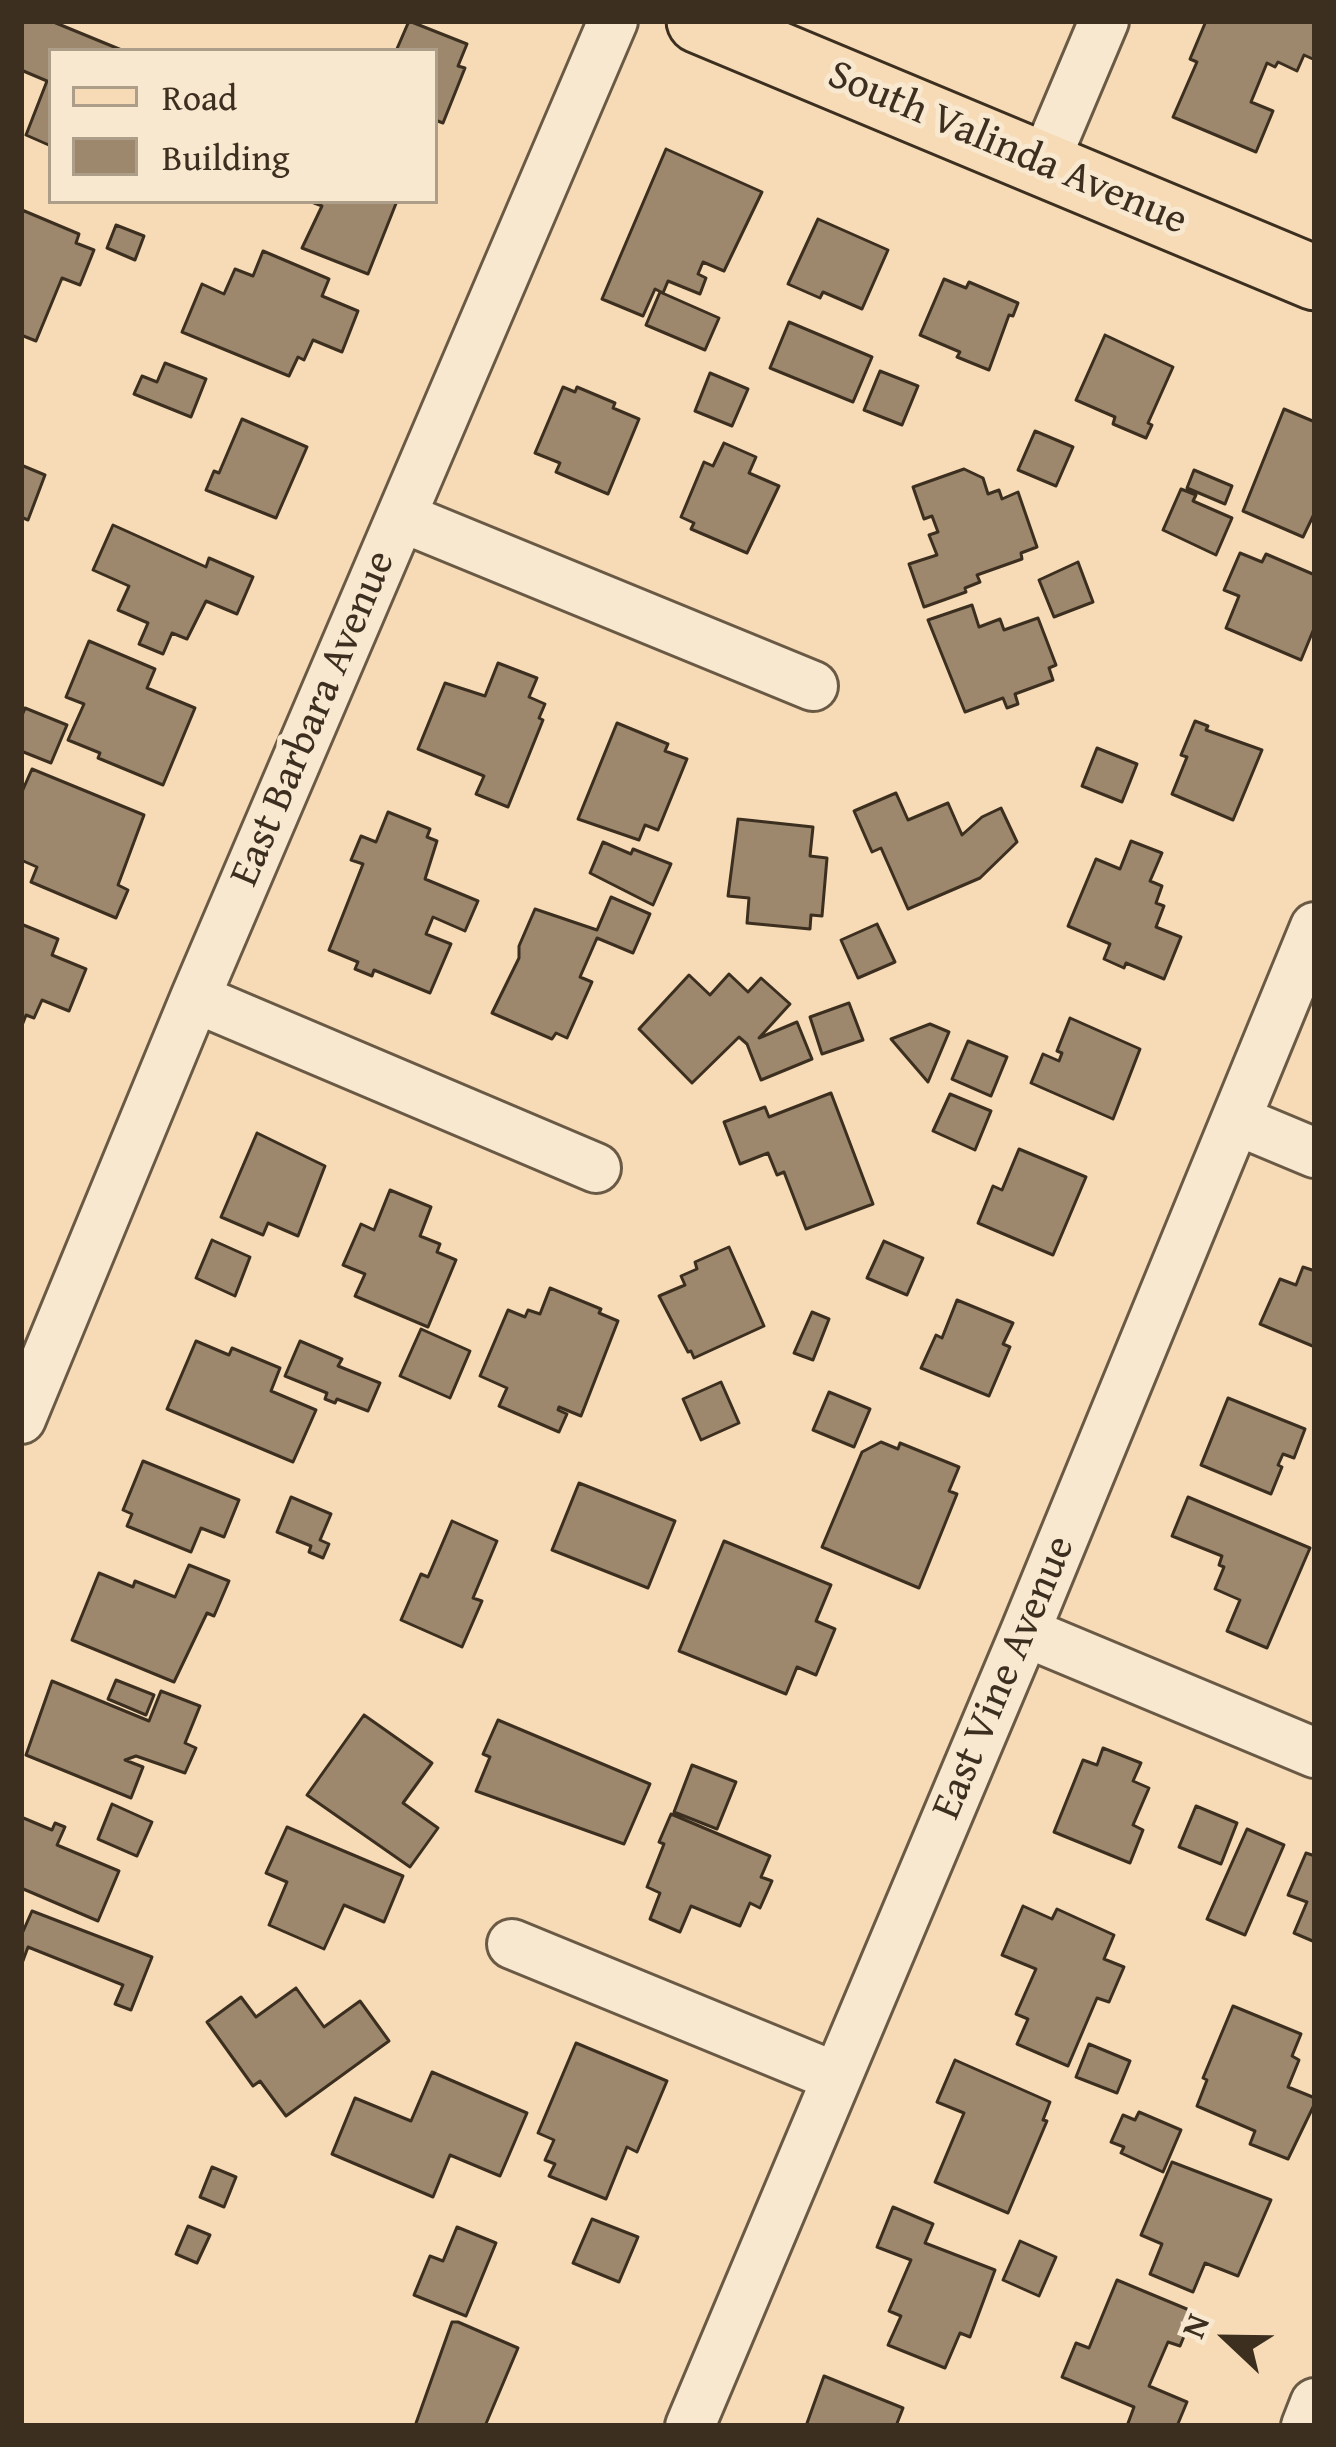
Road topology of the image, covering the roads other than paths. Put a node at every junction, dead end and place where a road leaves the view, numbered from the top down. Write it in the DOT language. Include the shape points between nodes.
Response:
graph roads {
  1 [pos="613,21"];
  2 [pos="699,21"];
  3 [pos="1104,21"];
  4 [pos="1044,163"];
  5 [pos="1315,278"];
  6 [pos="401,517"];
  7 [pos="813,686"];
  8 [pos="1315,927"];
  9 [pos="195,998"];
  10 [pos="1236,1120"];
  11 [pos="1315,1153"];
  12 [pos="596,1168"];
  13 [pos="21,1419"];
  14 [pos="1025,1632"];
  15 [pos="1315,1753"];
  16 [pos="512,1944"];
  17 [pos="836,2077"];
  18 [pos="1315,2403"];
  19 [pos="690,2426"];
  20 [pos="1306,2426"];
  1 -- 6 [label="street, East Barbara Avenue"];
  2 -- 4 [label="main road, South Valinda Avenue"];
  3 -- 4 [label="street"];
  4 -- 5 [label="main road, South Valinda Avenue"];
  6 -- 7 [label="street"];
  6 -- 9 [label="street, East Barbara Avenue"];
  8 -- 10 [label="street, East Vine Avenue"];
  9 -- 12 [label="street"];
  9 -- 13 [label="street, East Barbara Avenue"];
  10 -- 11 [label="street"];
  10 -- 14 [label="street, East Vine Avenue"];
  14 -- 15 [label="street"];
  14 -- 17 [label="street, East Vine Avenue"];
  16 -- 17 [label="street"];
  17 -- 19 [label="street, East Vine Avenue"];
  18 -- 20 [label="street"];
}
